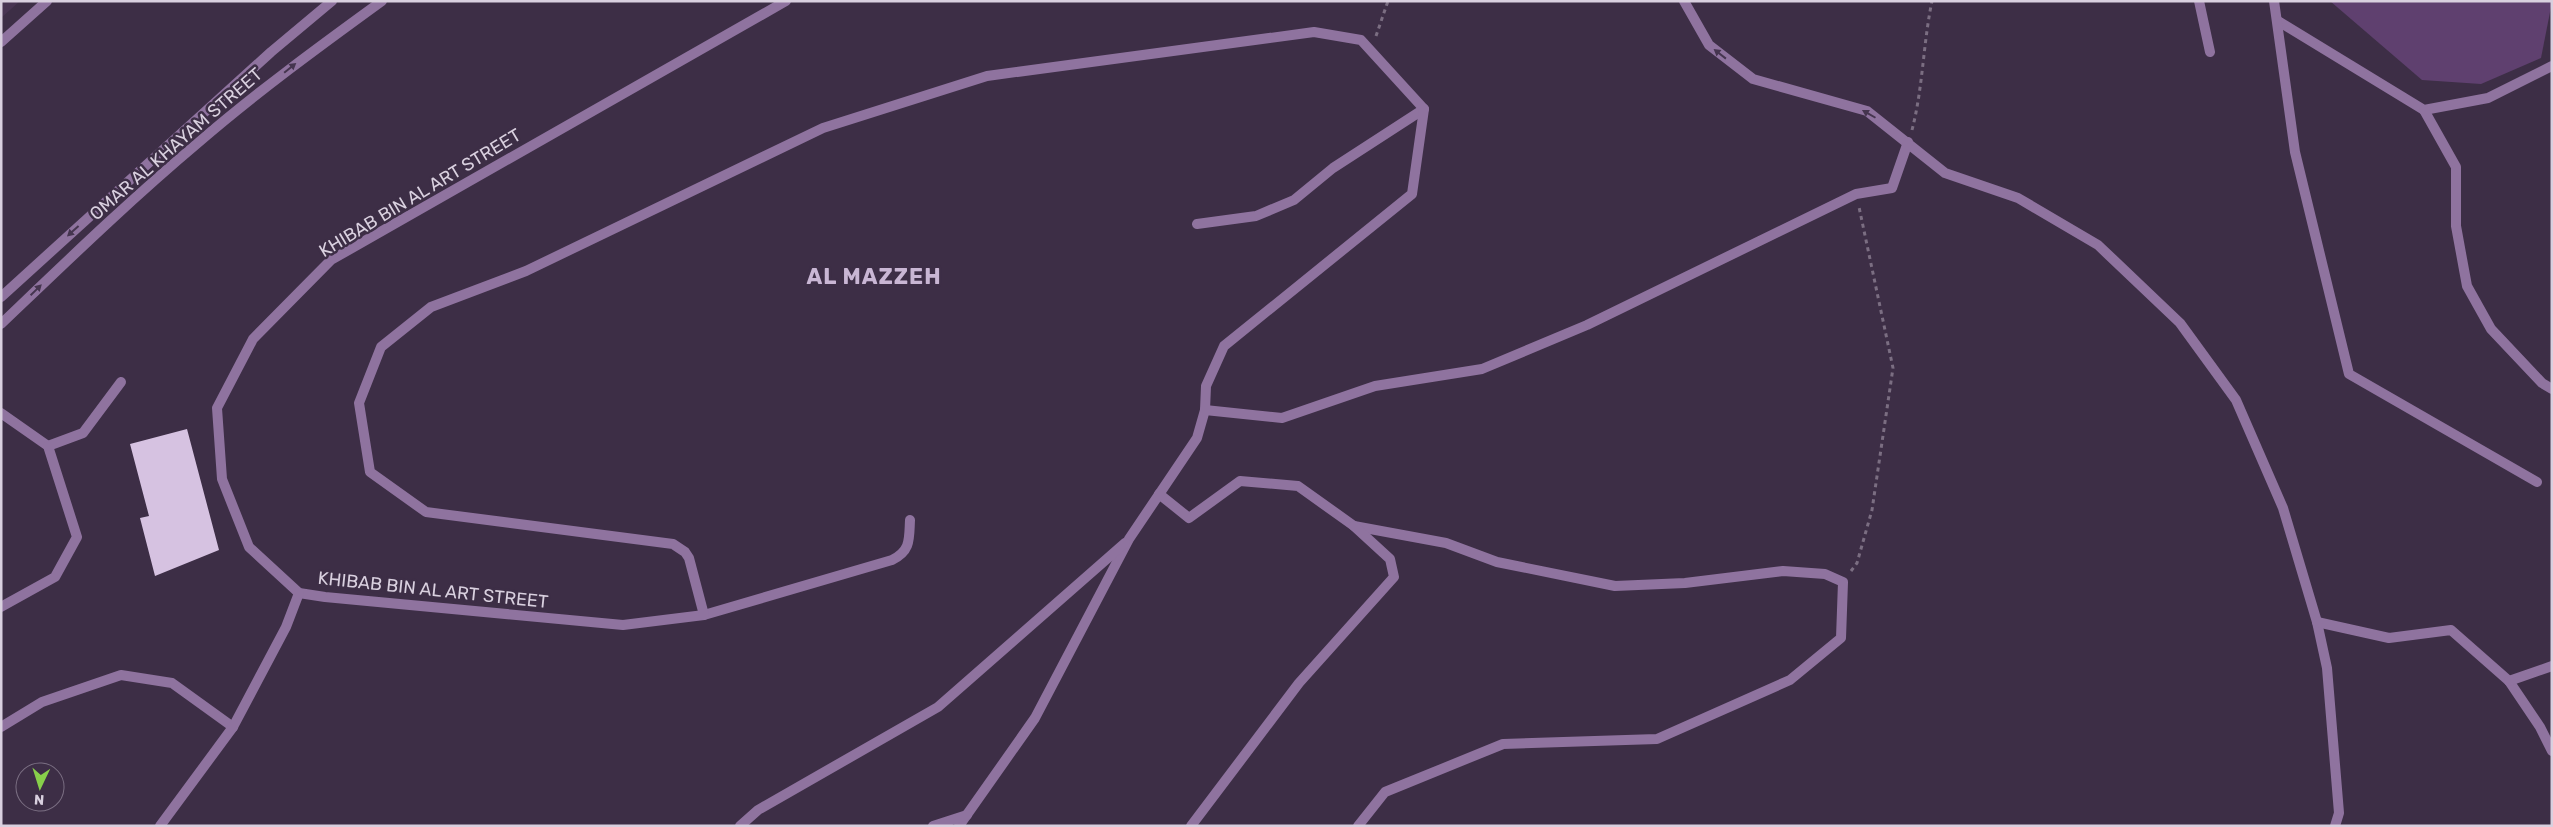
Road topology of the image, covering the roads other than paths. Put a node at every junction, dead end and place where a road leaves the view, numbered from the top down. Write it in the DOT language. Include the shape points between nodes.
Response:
graph roads {
  1 [pos="47,1"];
  2 [pos="332,1"];
  3 [pos="382,1"];
  4 [pos="786,1"];
  5 [pos="1684,1"];
  6 [pos="2199,1"];
  7 [pos="2274,1"];
  8 [pos="2278,21"];
  9 [pos="1,42"];
  10 [pos="2210,52"];
  11 [pos="2552,66"];
  12 [pos="1424,109"];
  13 [pos="2424,110"];
  14 [pos="1908,142"];
  15 [pos="1197,224"];
  16 [pos="1,296"];
  17 [pos="1,324"];
  18 [pos="121,382"];
  19 [pos="2552,389"];
  20 [pos="1205,410"];
  21 [pos="1,413"];
  22 [pos="48,446"];
  23 [pos="2537,482"];
  24 [pos="1159,494"];
  25 [pos="910,520"];
  26 [pos="1354,526"];
  27 [pos="1129,539"];
  28 [pos="299,593"];
  29 [pos="1,607"];
  30 [pos="704,614"];
  31 [pos="2317,622"];
  32 [pos="2552,666"];
  33 [pos="2509,681"];
  34 [pos="1,727"];
  35 [pos="233,727"];
  36 [pos="2552,751"];
  37 [pos="967,815"];
  38 [pos="160,826"];
  39 [pos="740,826"];
  40 [pos="933,826"];
  41 [pos="959,826"];
  42 [pos="1191,826"];
  43 [pos="1358,826"];
  44 [pos="2336,826"];
  1 -- 9 [label="street"];
  2 -- 16 [label="street, OMAR AL KHAYAM STREET, one-way" via="271,52"];
  17 -- 3 [label="street, OMAR AL KHAYAM STREET, one-way" via="199,142 296,63"];
  4 -- 28 [label="street, KHIBAB BIN AL ART STREET" via="331,260 253,339 217,408 222,479 249,547"];
  14 -- 5 [label="street, one-way" via="1867,111 1753,79 1709,46"];
  6 -- 10 [label="street"];
  7 -- 8 [label="street"];
  8 -- 13 [label="street"];
  8 -- 23 [label="street" via="2295,152 2349,374"];
  11 -- 13 [label="street" via="2488,98"];
  12 -- 15 [label="street" via="1333,168 1294,200 1256,216"];
  12 -- 20 [label="street" via="1412,194 1224,346 1206,386"];
  12 -- 30 [label="street" via="1361,40 1314,32 986,76 823,128 526,271 432,307 381,348 359,403 370,472 426,512 673,544 689,558"];
  13 -- 19 [label="street" via="2456,167 2456,226 2467,286 2491,329"];
  14 -- 20 [label="street" via="1892,188 1856,194 1604,317 1482,369 1374,386 1282,418"];
  14 -- 31 [label="street" via="1946,173 2018,198 2098,245 2180,323 2236,400 2283,508"];
  18 -- 22 [label="street" via="83,432"];
  20 -- 24 [label="street" via="1197,438"];
  21 -- 22 [label="street"];
  22 -- 29 [label="street" via="77,537 55,577"];
  24 -- 26 [label="street" via="1189,518 1240,481 1298,486"];
  24 -- 27 [label="street"];
  25 -- 30 [label="street, KHIBAB BIN AL ART STREET" via="909,545 892,560"];
  26 -- 42 [label="street" via="1390,559 1394,577 1299,683"];
  26 -- 43 [label="street" via="1446,543 1497,562 1615,586 1685,583 1783,571 1825,574 1843,582 1841,638 1790,680 1657,739 1503,744 1386,792"];
  27 -- 37 [label="street" via="1035,718"];
  27 -- 39 [label="street" via="938,707 758,810"];
  28 -- 30 [label="street, KHIBAB BIN AL ART STREET" via="623,625"];
  28 -- 35 [label="street" via="286,627"];
  31 -- 33 [label="street" via="2389,638 2451,630"];
  31 -- 44 [label="street" via="2327,668 2339,813"];
  32 -- 33 [label="street"];
  33 -- 36 [label="street"];
  34 -- 35 [label="street" via="42,702 121,676 172,683"];
  35 -- 38 [label="street"];
  37 -- 40 [label="street"];
  37 -- 41 [label="street"];
}
